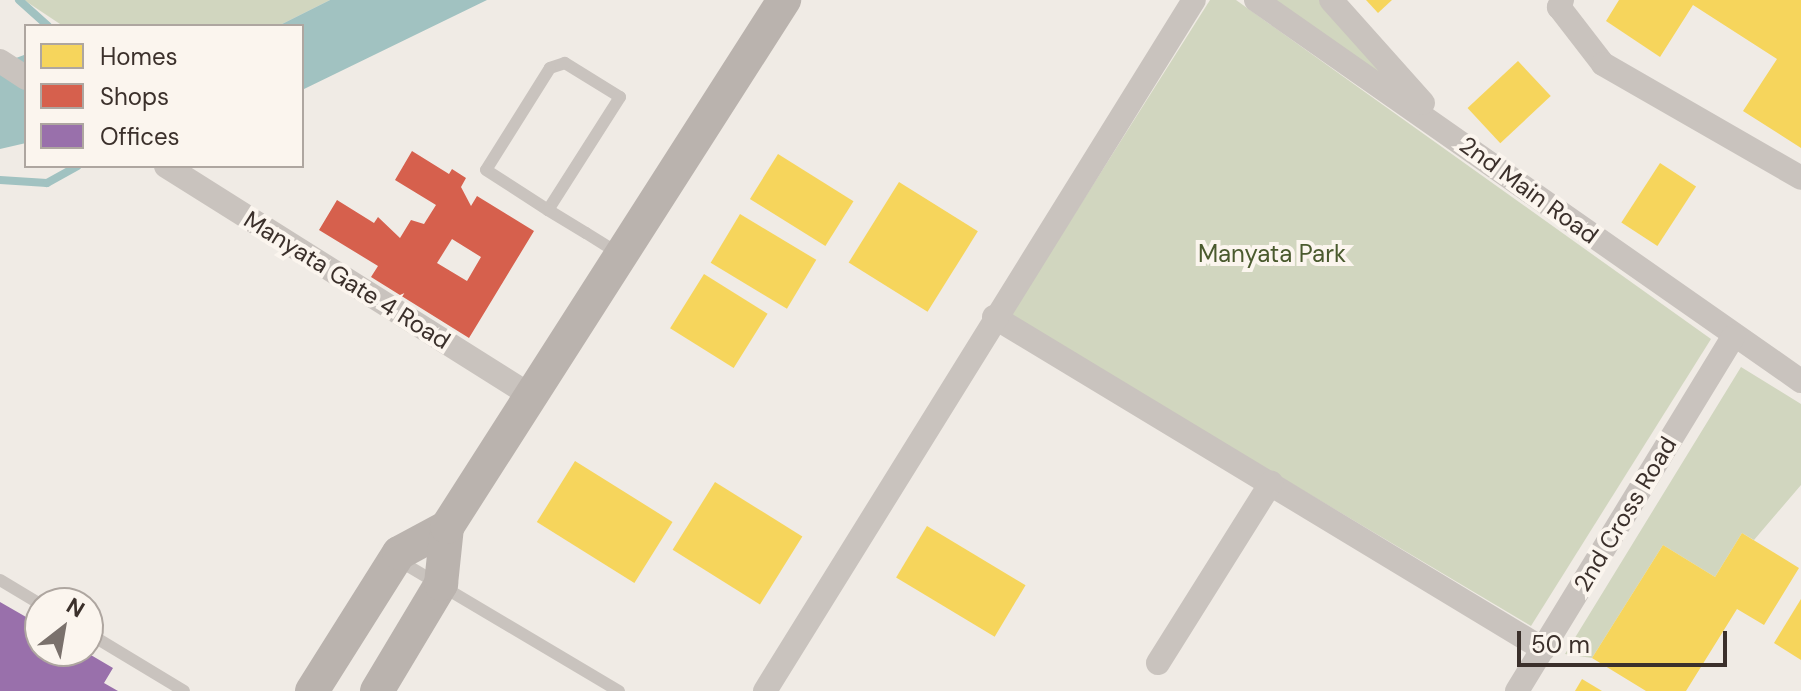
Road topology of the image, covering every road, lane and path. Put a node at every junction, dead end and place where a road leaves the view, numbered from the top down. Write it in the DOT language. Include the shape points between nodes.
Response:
graph roads {
  1 [pos="784,0"];
  2 [pos="1194,0"];
  3 [pos="1256,0"];
  4 [pos="1331,0"];
  5 [pos="1562,0"];
  6 [pos="0,61"];
  7 [pos="24,76"];
  8 [pos="1449,132"];
  9 [pos="170,168"];
  10 [pos="1801,178"];
  11 [pos="548,210"];
  12 [pos="619,254"];
  13 [pos="994,317"];
  14 [pos="1733,337"];
  15 [pos="1801,381"];
  16 [pos="528,394"];
  17 [pos="1271,483"];
  18 [pos="447,527"];
  19 [pos="396,559"];
  20 [pos="0,580"];
  21 [pos="441,584"];
  22 [pos="24,594"];
  23 [pos="104,644"];
  24 [pos="1543,649"];
  25 [pos="1158,663"];
  26 [pos="167,687"];
  27 [pos="184,691"];
  28 [pos="312,691"];
  29 [pos="377,691"];
  30 [pos="619,691"];
  31 [pos="765,691"];
  32 [pos="1517,691"];
  1 -- 12 [label="street"];
  2 -- 13 [label="street"];
  3 -- 8 [label="street, 2nd Main Road"];
  4 -- 8 [label="street"];
  5 -- 10 [label="street" via="1559,7 1603,64"];
  6 -- 7 [label="street"];
  8 -- 14 [label="street, 2nd Main Road"];
  9 -- 16 [label="street, Manyata Gate 4 Road"];
  11 -- 11 [label="lane" via="486,170 550,68 565,63 620,97"];
  11 -- 12 [label="lane"];
  12 -- 16 [label="street"];
  13 -- 17 [label="street"];
  13 -- 31 [label="street"];
  14 -- 15 [label="street, 2nd Main Road"];
  14 -- 24 [label="street, 2nd Cross Road"];
  16 -- 18 [label="street"];
  17 -- 24 [label="street"];
  17 -- 25 [label="street"];
  18 -- 19 [label="street"];
  18 -- 21 [label="street"];
  19 -- 21 [label="lane"];
  19 -- 28 [label="street"];
  20 -- 22 [label="lane"];
  21 -- 29 [label="street"];
  21 -- 30 [label="lane"];
  23 -- 26 [label="lane"];
  24 -- 32 [label="street, 2nd Cross Road"];
  26 -- 27 [label="lane"];
}
